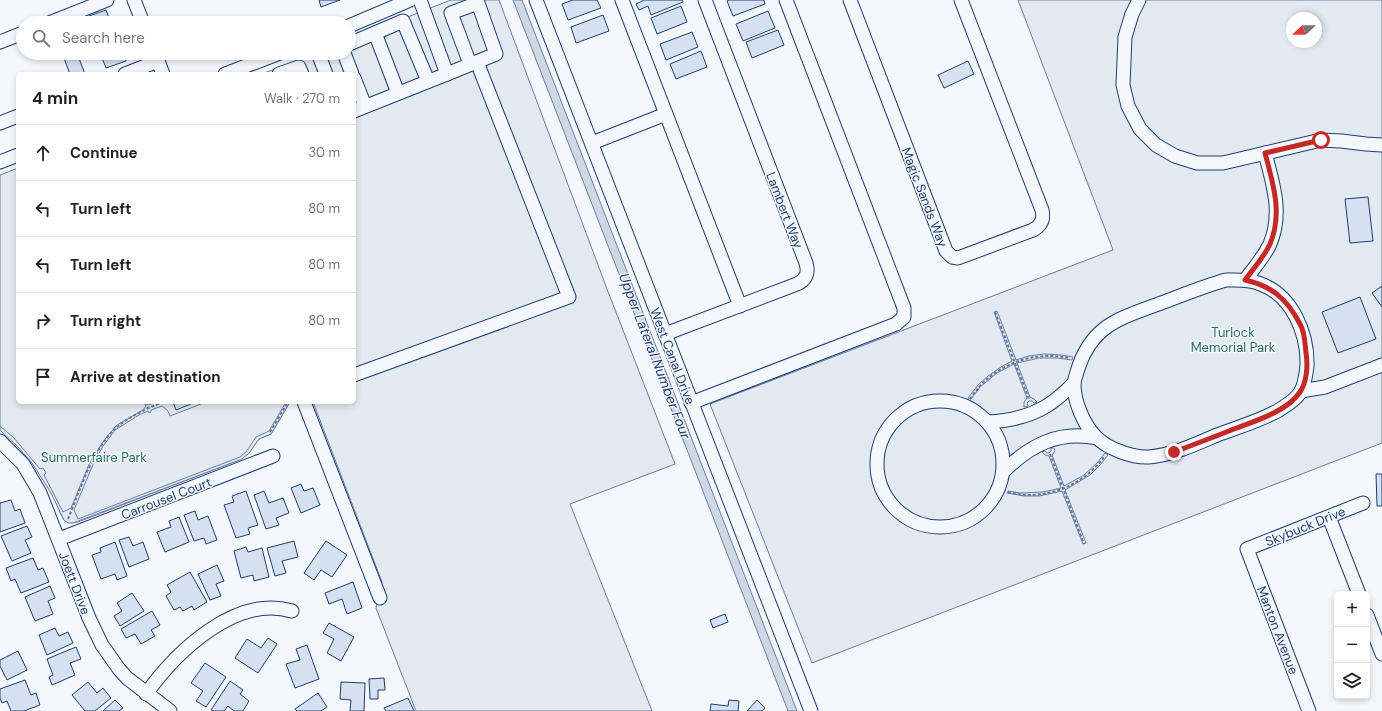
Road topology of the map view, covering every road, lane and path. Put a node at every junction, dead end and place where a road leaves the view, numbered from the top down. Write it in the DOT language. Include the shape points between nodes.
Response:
graph roads {
  1 [pos="107,0"];
  2 [pos="134,0"];
  3 [pos="410,0"];
  4 [pos="420,0"];
  5 [pos="536,0"];
  6 [pos="622,0"];
  7 [pos="706,0"];
  8 [pos="786,0"];
  9 [pos="850,0"];
  10 [pos="962,0"];
  11 [pos="1139,0"];
  12 [pos="67,16"];
  13 [pos="140,16"];
  14 [pos="356,23"];
  15 [pos="374,33"];
  16 [pos="16,36"];
  17 [pos="356,41"];
  18 [pos="0,42"];
  19 [pos="151,60"];
  20 [pos="157,60"];
  21 [pos="264,60"];
  22 [pos="321,60"];
  23 [pos="347,60"];
  24 [pos="129,72"];
  25 [pos="162,72"];
  26 [pos="235,72"];
  27 [pos="285,72"];
  28 [pos="301,72"];
  29 [pos="325,72"];
  30 [pos="351,72"];
  31 [pos="447,74"];
  32 [pos="428,81"];
  33 [pos="356,88"];
  34 [pos="398,93"];
  35 [pos="360,109"];
  36 [pos="666,114"];
  37 [pos="16,117"];
  38 [pos="0,123"];
  39 [pos="592,143"];
  40 [pos="1382,145"];
  41 [pos="1265,153"];
  42 [pos="16,156"];
  43 [pos="0,162"];
  44 [pos="1245,280"];
  45 [pos="740,306"];
  46 [pos="995,312"];
  47 [pos="665,334"];
  48 [pos="1072,359"];
  49 [pos="1015,362"];
  50 [pos="1382,365"];
  51 [pos="356,374"];
  52 [pos="1074,383"];
  53 [pos="1301,391"];
  54 [pos="970,399"];
  55 [pos="1029,399"];
  56 [pos="691,403"];
  57 [pos="147,404"];
  58 [pos="159,404"];
  59 [pos="287,404"];
  60 [pos="305,404"];
  61 [pos="148,408"];
  62 [pos="988,422"];
  63 [pos="270,432"];
  64 [pos="1097,438"];
  65 [pos="0,441"];
  66 [pos="1050,454"];
  67 [pos="1106,454"];
  68 [pos="273,456"];
  69 [pos="1003,472"];
  70 [pos="1063,488"];
  71 [pos="1008,492"];
  72 [pos="1364,503"];
  73 [pos="1329,517"];
  74 [pos="68,519"];
  75 [pos="58,539"];
  76 [pos="1084,544"];
  77 [pos="1247,549"];
  78 [pos="1358,591"];
  79 [pos="380,598"];
  80 [pos="292,611"];
  81 [pos="1370,623"];
  82 [pos="1382,654"];
  83 [pos="146,694"];
  84 [pos="170,711"];
  85 [pos="811,711"];
  86 [pos="1309,711"];
  1 -- 12 [label="street"];
  2 -- 13 [label="street"];
  3 -- 14 [label="street"];
  4 -- 31 [label="street"];
  5 -- 39 [label="street, West Canal Drive"];
  6 -- 36 [label="street"];
  7 -- 45 [label="street, Lambert Way" via="807,267 806,276 800,283"];
  8 -- 56 [label="street" via="904,308 904,317 896,324"];
  9 -- 10 [label="street, Magic Sands Way" via="946,251 952,257 958,258 1033,230 1043,219 1042,210"];
  11 -- 41 [label="street" via="1125,37 1123,85 1128,106 1140,129 1156,145 1175,156 1197,163 1223,163"];
  15 -- 17 [label="street"];
  15 -- 32 [label="street" via="403,21"];
  15 -- 34 [label="street"];
  16 -- 18 [label="street"];
  19 -- 24 [label="street"];
  20 -- 25 [label="street"];
  21 -- 26 [label="street"];
  22 -- 29 [label="street"];
  23 -- 30 [label="street"];
  27 -- 28 [label="street" via="299,67"];
  31 -- 32 [label="street"];
  31 -- 51 [label="street" via="474,63 569,297"];
  32 -- 34 [label="street"];
  33 -- 35 [label="street"];
  34 -- 35 [label="street"];
  36 -- 39 [label="street"];
  36 -- 45 [label="street"];
  37 -- 38 [label="street"];
  39 -- 47 [label="street, West Canal Drive"];
  40 -- 41 [label="street" via="1321,140"];
  41 -- 44 [label="street" via="1277,204 1276,224 1269,244"];
  42 -- 43 [label="street"];
  44 -- 52 [label="street" via="1226,280 1206,286 1123,318 1104,329 1089,344"];
  44 -- 53 [label="street" via="1259,283 1282,298 1301,326 1307,359"];
  45 -- 47 [label="street, Lambert Way"];
  46 -- 49 [label="path"];
  47 -- 56 [label="street, West Canal Drive"];
  48 -- 49 [label="path" via="1039,356"];
  49 -- 54 [label="path" via="1001,368 979,386"];
  49 -- 55 [label="path"];
  50 -- 53 [label="street" via="1325,387"];
  52 -- 62 [label="street" via="1048,405 1016,418"];
  52 -- 64 [label="street" via="1087,426"];
  53 -- 64 [label="street" via="1279,410 1174,452 1149,457 1130,455"];
  56 -- 85 [label="street, West Canal Drive"];
  57 -- 61 [label="path"];
  58 -- 61 [label="path"];
  59 -- 63 [label="path"];
  60 -- 79 [label="street"];
  61 -- 74 [label="path" via="118,426 105,441 95,456"];
  62 -- 69 [label="street" via="1001,446"];
  62 -- 69 [label="street" via="966,406 947,401 928,402 911,408 896,419 884,433 878,451 877,470 881,488 890,504 904,516 921,525 939,528 958,525 975,518 989,505 998,489"];
  64 -- 69 [label="street" via="1082,435 1047,441 1027,451"];
  65 -- 75 [label="street, Joett Drive" via="23,464 36,484"];
  66 -- 70 [label="path"];
  67 -- 70 [label="path" via="1088,474"];
  68 -- 75 [label="street, Carrousel Court"];
  70 -- 71 [label="path" via="1039,495"];
  70 -- 76 [label="path"];
  72 -- 73 [label="street, Skybuck Drive"];
  73 -- 77 [label="street, Skybuck Drive"];
  73 -- 78 [label="street"];
  75 -- 83 [label="street, Joett Drive" via="102,645 127,678"];
  77 -- 86 [label="street, Manton Avenue"];
  80 -- 83 [label="street" via="263,608 244,612 229,619 178,656"];
  81 -- 82 [label="street"];
  83 -- 84 [label="street, Joett Drive"];
}
